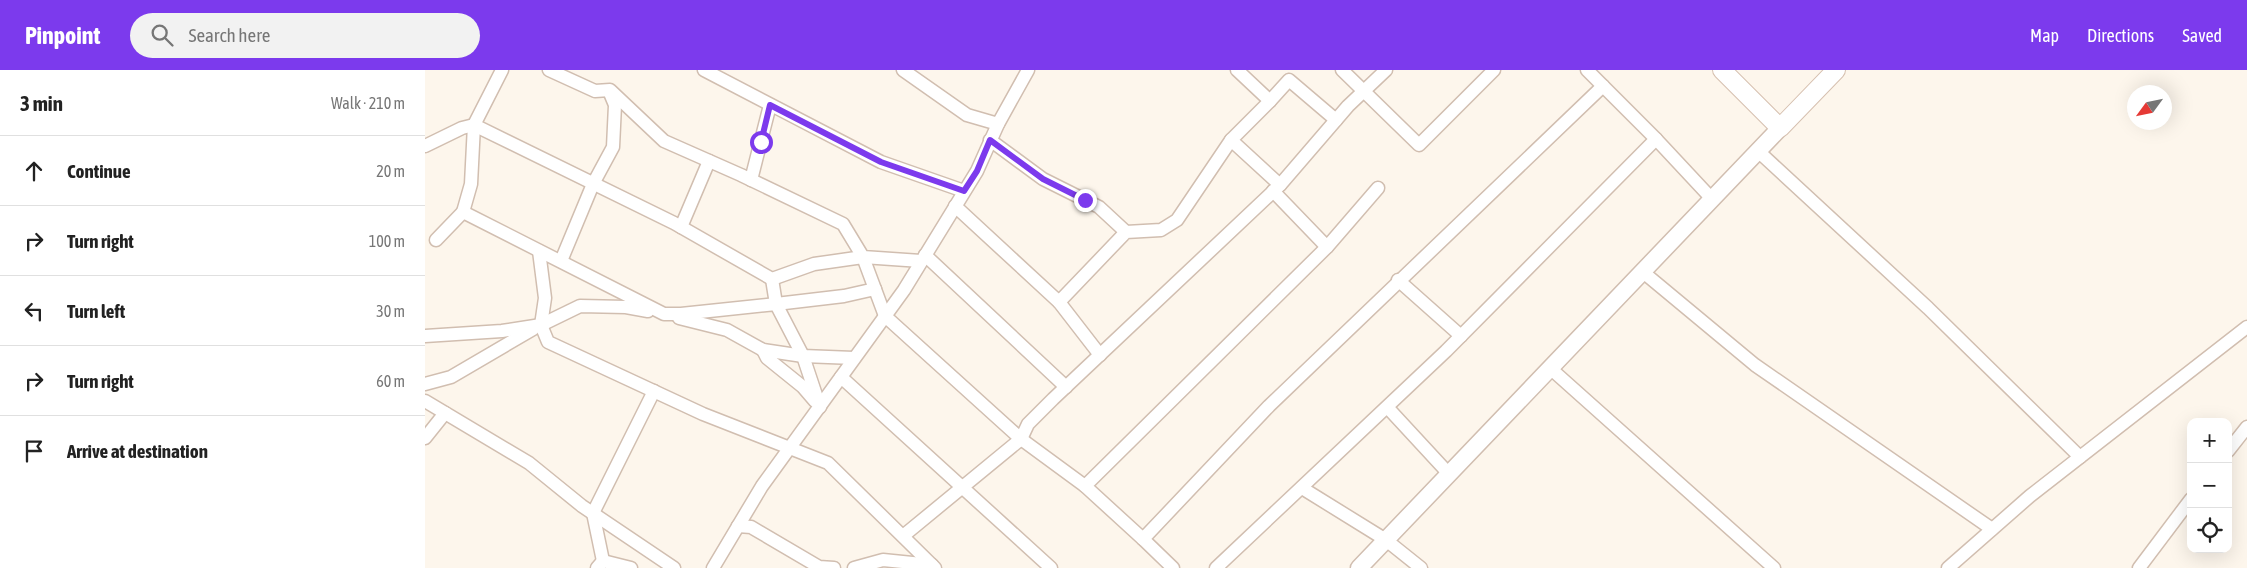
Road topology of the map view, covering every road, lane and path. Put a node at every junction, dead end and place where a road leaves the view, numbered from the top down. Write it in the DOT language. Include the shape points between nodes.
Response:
graph roads {
  1 [pos="502,70"];
  2 [pos="704,70"];
  3 [pos="903,70"];
  4 [pos="1028,70"];
  5 [pos="1237,70"];
  6 [pos="1342,70"];
  7 [pos="1386,70"];
  8 [pos="1494,70"];
  9 [pos="1587,70"];
  10 [pos="1722,70"];
  11 [pos="554,71"];
  12 [pos="1830,72"];
  13 [pos="1603,86"];
  14 [pos="610,90"];
  15 [pos="1364,91"];
  16 [pos="1270,100"];
  17 [pos="770,105"];
  18 [pos="1337,120"];
  19 [pos="998,124"];
  20 [pos="474,125"];
  21 [pos="1780,128"];
  22 [pos="1656,139"];
  23 [pos="990,140"];
  24 [pos="1231,140"];
  25 [pos="425,146"];
  26 [pos="1758,151"];
  27 [pos="709,161"];
  28 [pos="751,180"];
  29 [pos="593,184"];
  30 [pos="1277,188"];
  31 [pos="1378,188"];
  32 [pos="964,191"];
  33 [pos="1712,199"];
  34 [pos="955,206"];
  35 [pos="463,212"];
  36 [pos="681,227"];
  37 [pos="1126,232"];
  38 [pos="436,240"];
  39 [pos="1327,247"];
  40 [pos="539,251"];
  41 [pos="863,257"];
  42 [pos="923,258"];
  43 [pos="561,261"];
  44 [pos="1643,272"];
  45 [pos="772,279"];
  46 [pos="1398,280"];
  47 [pos="875,289"];
  48 [pos="1059,302"];
  49 [pos="776,304"];
  50 [pos="664,314"];
  51 [pos="885,316"];
  52 [pos="541,325"];
  53 [pos="2247,327"];
  54 [pos="425,336"];
  55 [pos="1461,336"];
  56 [pos="763,350"];
  57 [pos="1100,355"];
  58 [pos="803,356"];
  59 [pos="855,358"];
  60 [pos="1550,368"];
  61 [pos="841,377"];
  62 [pos="425,384"];
  63 [pos="1066,387"];
  64 [pos="654,391"];
  65 [pos="425,401"];
  66 [pos="819,407"];
  67 [pos="1388,408"];
  68 [pos="445,413"];
  69 [pos="2247,427"];
  70 [pos="425,438"];
  71 [pos="1021,439"];
  72 [pos="2232,446"];
  73 [pos="789,449"];
  74 [pos="2080,457"];
  75 [pos="1449,474"];
  76 [pos="1085,486"];
  77 [pos="960,487"];
  78 [pos="1302,488"];
  79 [pos="2187,504"];
  80 [pos="593,513"];
  81 [pos="738,526"];
  82 [pos="1992,529"];
  83 [pos="903,536"];
  84 [pos="1143,540"];
  85 [pos="1385,540"];
  86 [pos="600,564"];
  87 [pos="934,566"];
  88 [pos="631,568"];
  89 [pos="675,568"];
  90 [pos="713,568"];
  91 [pos="820,568"];
  92 [pos="834,568"];
  93 [pos="854,568"];
  94 [pos="1051,568"];
  95 [pos="1173,568"];
  96 [pos="1216,568"];
  97 [pos="1359,568"];
  98 [pos="1421,568"];
  99 [pos="1774,568"];
  100 [pos="1949,568"];
  101 [pos="2139,568"];
  1 -- 20 [label="street"];
  2 -- 17 [label="street"];
  3 -- 19 [label="street" via="967,115"];
  4 -- 19 [label="street"];
  5 -- 16 [label="street"];
  6 -- 15 [label="street"];
  7 -- 15 [label="street"];
  8 -- 15 [label="street" via="1419,145"];
  9 -- 13 [label="street"];
  10 -- 21 [label="main road"];
  11 -- 14 [label="street" via="595,91"];
  12 -- 21 [label="main road"];
  13 -- 22 [label="street"];
  13 -- 46 [label="street"];
  14 -- 27 [label="street" via="664,141"];
  14 -- 29 [label="street" via="615,105 613,147"];
  15 -- 18 [label="street"];
  16 -- 18 [label="street" via="1289,80"];
  16 -- 24 [label="street"];
  17 -- 28 [label="street"];
  17 -- 32 [label="street" via="881,162"];
  18 -- 30 [label="street"];
  19 -- 23 [label="street"];
  20 -- 25 [label="street"];
  20 -- 29 [label="street"];
  20 -- 35 [label="street" via="471,184"];
  21 -- 26 [label="street"];
  22 -- 33 [label="street"];
  22 -- 55 [label="street"];
  23 -- 32 [label="street"];
  23 -- 37 [label="street" via="1043,179 1099,207"];
  24 -- 30 [label="street"];
  24 -- 37 [label="street" via="1177,220 1161,230"];
  26 -- 33 [label="street"];
  26 -- 74 [label="street" via="1928,308"];
  27 -- 28 [label="street"];
  27 -- 36 [label="street"];
  28 -- 41 [label="street" via="843,224"];
  29 -- 36 [label="street"];
  29 -- 43 [label="street"];
  30 -- 39 [label="street"];
  30 -- 57 [label="street"];
  31 -- 39 [label="street"];
  32 -- 34 [label="street"];
  33 -- 44 [label="street"];
  34 -- 42 [label="street"];
  34 -- 48 [label="street"];
  35 -- 38 [label="street"];
  35 -- 40 [label="street"];
  36 -- 45 [label="street"];
  37 -- 48 [label="street"];
  39 -- 76 [label="street"];
  40 -- 43 [label="street"];
  40 -- 52 [label="street" via="545,298"];
  41 -- 42 [label="street"];
  41 -- 45 [label="street" via="814,264"];
  41 -- 47 [label="street"];
  42 -- 51 [label="street"];
  42 -- 63 [label="street"];
  43 -- 50 [label="street"];
  44 -- 60 [label="street"];
  44 -- 82 [label="street" via="1755,365"];
  45 -- 49 [label="street"];
  46 -- 55 [label="street"];
  46 -- 84 [label="street" via="1269,406"];
  47 -- 49 [label="street"];
  47 -- 51 [label="street"];
  48 -- 57 [label="street"];
  49 -- 50 [label="street"];
  49 -- 58 [label="street"];
  50 -- 52 [label="street" via="626,306 580,306"];
  50 -- 56 [label="street" via="727,330"];
  51 -- 59 [label="street"];
  51 -- 71 [label="street"];
  52 -- 54 [label="street"];
  52 -- 62 [label="street" via="451,378"];
  52 -- 64 [label="street" via="548,342"];
  53 -- 74 [label="street"];
  55 -- 67 [label="street"];
  56 -- 58 [label="street"];
  56 -- 66 [label="street" via="767,358 803,387"];
  57 -- 63 [label="street"];
  58 -- 59 [label="street"];
  58 -- 66 [label="street"];
  59 -- 61 [label="street"];
  60 -- 75 [label="street"];
  60 -- 99 [label="street"];
  61 -- 66 [label="street"];
  61 -- 77 [label="street"];
  63 -- 71 [label="street" via="1028,424"];
  64 -- 73 [label="street"];
  64 -- 80 [label="street"];
  65 -- 68 [label="street"];
  66 -- 73 [label="street"];
  67 -- 75 [label="street"];
  67 -- 78 [label="street"];
  68 -- 70 [label="street"];
  68 -- 80 [label="street" via="529,463"];
  69 -- 72 [label="street"];
  71 -- 76 [label="street"];
  71 -- 77 [label="street"];
  73 -- 81 [label="street"];
  73 -- 83 [label="street" via="828,463"];
  74 -- 82 [label="street"];
  75 -- 85 [label="street"];
  76 -- 84 [label="street"];
  77 -- 83 [label="street"];
  77 -- 94 [label="street"];
  78 -- 85 [label="street"];
  78 -- 96 [label="street"];
  79 -- 101 [label="street"];
  80 -- 86 [label="street"];
  80 -- 89 [label="street"];
  81 -- 90 [label="street"];
  81 -- 91 [label="street" via="751,527"];
  82 -- 100 [label="street"];
  83 -- 87 [label="street"];
  84 -- 95 [label="street"];
  85 -- 97 [label="street"];
  85 -- 98 [label="street"];
  86 -- 88 [label="street"];
  87 -- 93 [label="street" via="883,560"];
  91 -- 92 [label="street"];
}
